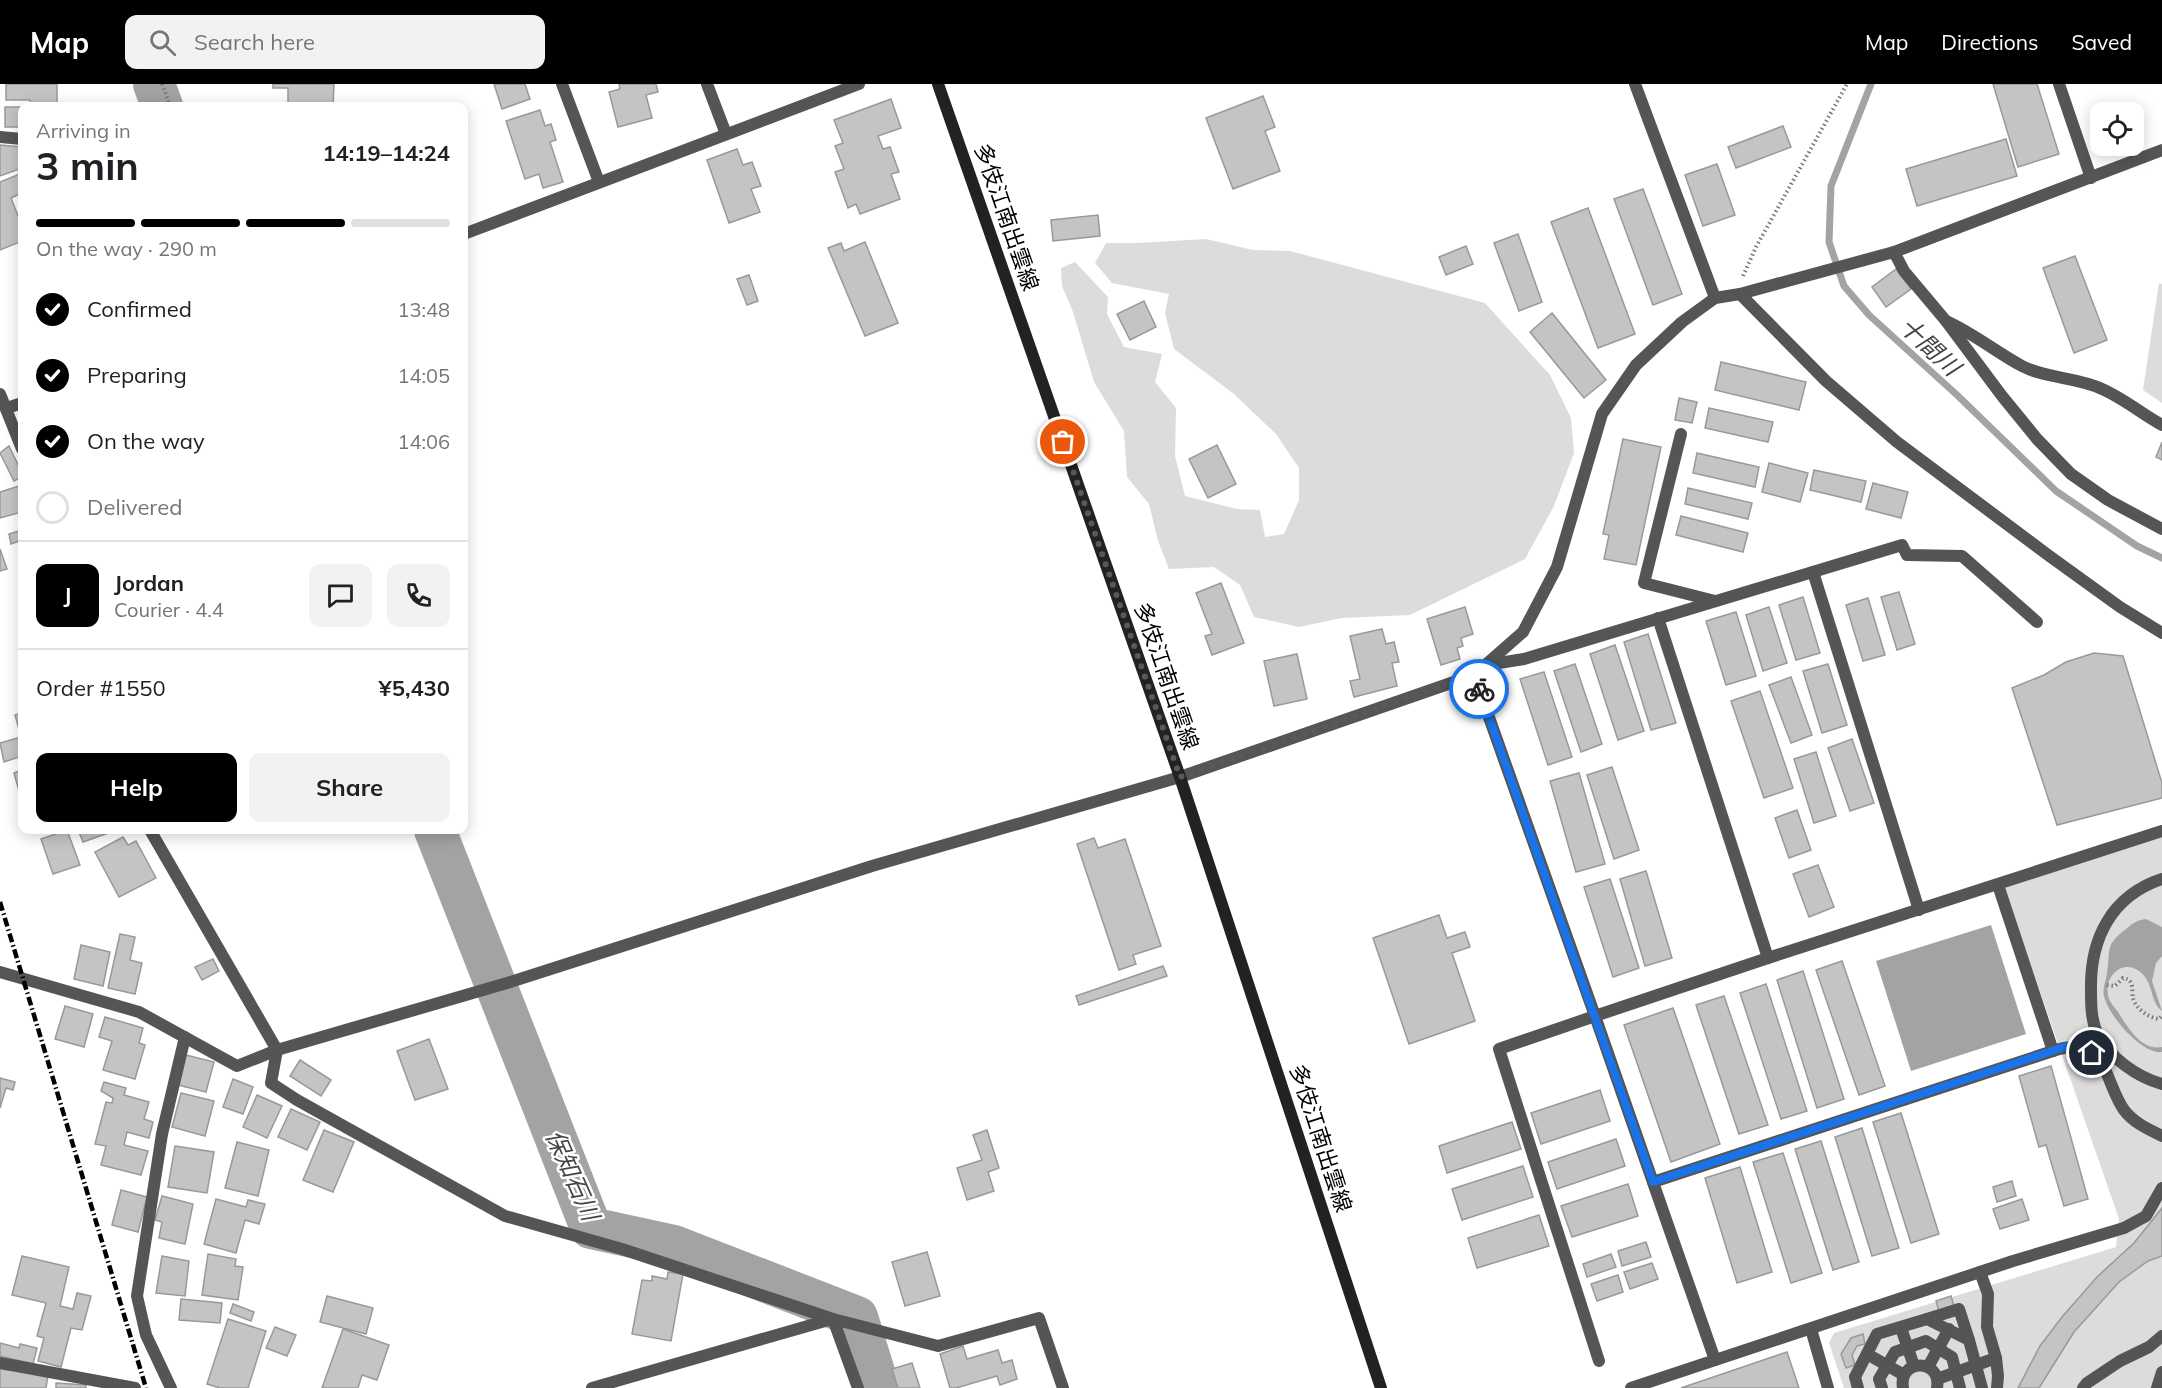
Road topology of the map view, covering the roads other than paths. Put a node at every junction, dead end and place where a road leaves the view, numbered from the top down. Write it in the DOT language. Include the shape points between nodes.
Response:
graph roads {
  1 [pos="561,84"];
  2 [pos="706,84"];
  3 [pos="859,84"];
  4 [pos="938,84"];
  5 [pos="1635,84"];
  6 [pos="2059,84"];
  7 [pos="726,135"];
  8 [pos="0,137"];
  9 [pos="18,139"];
  10 [pos="2162,150"];
  11 [pos="2091,178"];
  12 [pos="599,182"];
  13 [pos="468,232"];
  14 [pos="1894,252"];
  15 [pos="1740,294"];
  16 [pos="1715,298"];
  17 [pos="1946,321"];
  18 [pos="0,394"];
  19 [pos="18,404"];
  20 [pos="7,408"];
  21 [pos="2162,425"];
  22 [pos="1681,434"];
  23 [pos="18,438"];
  24 [pos="2162,529"];
  25 [pos="1813,572"];
  26 [pos="1716,601"];
  27 [pos="1658,618"];
  28 [pos="2037,622"];
  29 [pos="2162,633"];
  30 [pos="1486,665"];
  31 [pos="1474,675"];
  32 [pos="1180,777"];
  33 [pos="2162,831"];
  34 [pos="152,834"];
  35 [pos="2162,879"];
  36 [pos="1998,885"];
  37 [pos="1919,910"];
  38 [pos="1768,958"];
  39 [pos="0,972"];
  40 [pos="1595,1016"];
  41 [pos="185,1037"];
  42 [pos="277,1050"];
  43 [pos="2053,1051"];
  44 [pos="2104,1055"];
  45 [pos="2162,1084"];
  46 [pos="2162,1136"];
  47 [pos="1653,1182"];
  48 [pos="2162,1188"];
  49 [pos="1980,1272"];
  50 [pos="833,1319"];
  51 [pos="1927,1319"];
  52 [pos="1901,1328"];
  53 [pos="1811,1329"];
  54 [pos="1949,1329"];
  55 [pos="2162,1336"];
  56 [pos="1970,1340"];
  57 [pos="1907,1348"];
  58 [pos="1867,1354"];
  59 [pos="1996,1358"];
  60 [pos="1715,1360"];
  61 [pos="1599,1361"];
  62 [pos="0,1364"];
  63 [pos="1887,1365"];
  64 [pos="1914,1366"];
  65 [pos="1928,1367"];
  66 [pos="1957,1372"];
  67 [pos="2162,1372"];
  68 [pos="1904,1382"];
  69 [pos="1937,1384"];
  70 [pos="135,1388"];
  71 [pos="171,1388"];
  72 [pos="592,1388"];
  73 [pos="858,1388"];
  74 [pos="1062,1388"];
  75 [pos="1381,1388"];
  76 [pos="1630,1388"];
  77 [pos="1828,1388"];
  78 [pos="1858,1388"];
  79 [pos="1882,1388"];
  80 [pos="1960,1388"];
  81 [pos="1982,1388"];
  82 [pos="1997,1388"];
  83 [pos="2083,1388"];
  84 [pos="2157,1388"];
  1 -- 12 [label="street"];
  2 -- 7 [label="street"];
  3 -- 7 [label="street"];
  4 -- 32 [label="main road, 多伎江南出雲線"];
  5 -- 16 [label="street"];
  6 -- 11 [label="street"];
  7 -- 12 [label="street"];
  8 -- 9 [label="street"];
  10 -- 11 [label="street"];
  11 -- 14 [label="street"];
  12 -- 13 [label="street"];
  14 -- 15 [label="street"];
  14 -- 17 [label="street" via="1904,271"];
  15 -- 16 [label="street"];
  15 -- 29 [label="street" via="1826,381 1897,441 2048,555"];
  16 -- 30 [label="street" via="1682,322 1636,365 1602,414 1557,567 1523,632"];
  17 -- 21 [label="street" via="2022,366 2103,389"];
  17 -- 24 [label="street" via="2037,439 2071,474 2108,500"];
  18 -- 20 [label="street"];
  19 -- 20 [label="street"];
  20 -- 23 [label="street"];
  22 -- 26 [label="street" via="1644,583"];
  25 -- 26 [label="street"];
  25 -- 28 [label="street" via="1902,545 1907,555 1962,556"];
  25 -- 37 [label="street"];
  26 -- 27 [label="street"];
  27 -- 30 [label="street" via="1524,659"];
  27 -- 38 [label="street"];
  30 -- 31 [label="street"];
  31 -- 32 [label="street"];
  31 -- 40 [label="street"];
  32 -- 42 [label="street" via="872,866 507,983"];
  32 -- 75 [label="main road, 多伎江南出雲線"];
  33 -- 36 [label="street"];
  34 -- 42 [label="street"];
  35 -- 44 [label="street" via="2121,904 2097,941 2092,960 2093,1018"];
  36 -- 37 [label="street"];
  36 -- 43 [label="street"];
  37 -- 38 [label="street"];
  38 -- 40 [label="street"];
  39 -- 41 [label="street" via="139,1012"];
  40 -- 47 [label="street"];
  40 -- 61 [label="street" via="1499,1049"];
  41 -- 42 [label="street" via="237,1066"];
  41 -- 71 [label="street" via="162,1134 137,1296 146,1335"];
  42 -- 50 [label="street" via="271,1083 505,1216"];
  43 -- 44 [label="street" via="2075,1046"];
  43 -- 47 [label="street"];
  44 -- 45 [label="street"];
  44 -- 46 [label="street" via="2124,1110 2141,1126"];
  47 -- 60 [label="street"];
  48 -- 49 [label="street" via="2146,1216 2124,1228"];
  49 -- 53 [label="street"];
  49 -- 59 [label="street" via="1988,1294 1987,1327"];
  50 -- 72 [label="street"];
  50 -- 73 [label="street"];
  50 -- 74 [label="street" via="938,1346 1039,1318"];
  51 -- 52 [label="street"];
  51 -- 54 [label="street"];
  51 -- 56 [label="street" via="1959,1309"];
  52 -- 57 [label="street"];
  52 -- 58 [label="street" via="1877,1334"];
  53 -- 60 [label="street"];
  53 -- 77 [label="street"];
  54 -- 56 [label="street"];
  54 -- 65 [label="street"];
  55 -- 83 [label="street"];
  56 -- 81 [label="street"];
  57 -- 63 [label="street" via="1895,1352"];
  57 -- 64 [label="street"];
  57 -- 66 [label="street" via="1926,1341 1952,1357"];
  58 -- 63 [label="street"];
  58 -- 78 [label="street" via="1855,1377"];
  59 -- 66 [label="street"];
  59 -- 82 [label="street"];
  60 -- 76 [label="street"];
  62 -- 70 [label="street"];
  63 -- 68 [label="street"];
  63 -- 79 [label="street" via="1879,1379"];
  64 -- 65 [label="street"];
  64 -- 68 [label="street"];
  65 -- 69 [label="street" via="1935,1373"];
  66 -- 69 [label="street"];
  66 -- 80 [label="street"];
  67 -- 84 [label="street"];
}
